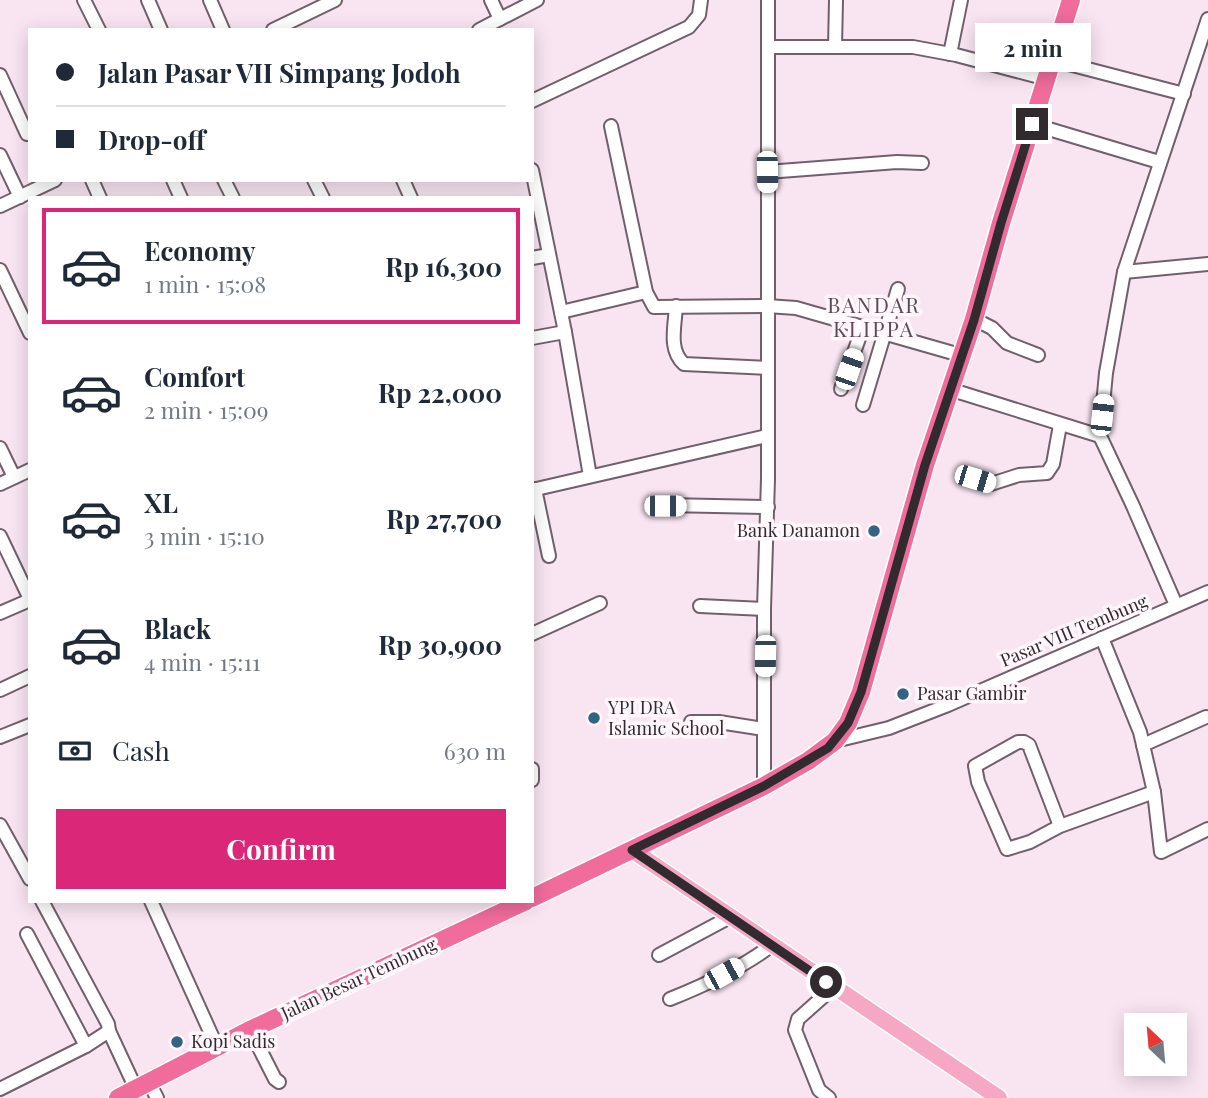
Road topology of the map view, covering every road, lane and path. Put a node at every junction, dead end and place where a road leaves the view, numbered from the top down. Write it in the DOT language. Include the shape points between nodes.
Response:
graph roads {
  1 [pos="84,0"];
  2 [pos="148,0"];
  3 [pos="209,0"];
  4 [pos="335,0"];
  5 [pos="491,0"];
  6 [pos="537,0"];
  7 [pos="701,0"];
  8 [pos="768,0"];
  9 [pos="836,0"];
  10 [pos="961,0"];
  11 [pos="1071,0"];
  12 [pos="500,19"];
  13 [pos="1208,19"];
  14 [pos="98,28"];
  15 [pos="161,28"];
  16 [pos="222,28"];
  17 [pos="277,28"];
  18 [pos="483,28"];
  19 [pos="1206,32"];
  20 [pos="768,47"];
  21 [pos="835,47"];
  22 [pos="950,54"];
  23 [pos="1053,60"];
  24 [pos="0,75"];
  25 [pos="1047,79"];
  26 [pos="1184,94"];
  27 [pos="534,100"];
  28 [pos="1032,124"];
  29 [pos="611,126"];
  30 [pos="27,134"];
  31 [pos="0,155"];
  32 [pos="1159,162"];
  33 [pos="922,163"];
  34 [pos="767,172"];
  35 [pos="534,180"];
  36 [pos="50,182"];
  37 [pos="20,197"];
  38 [pos="0,206"];
  39 [pos="549,255"];
  40 [pos="534,258"];
  41 [pos="1208,264"];
  42 [pos="0,270"];
  43 [pos="1124,272"];
  44 [pos="898,289"];
  45 [pos="646,292"];
  46 [pos="676,306"];
  47 [pos="767,306"];
  48 [pos="561,313"];
  49 [pos="974,320"];
  50 [pos="863,327"];
  51 [pos="28,329"];
  52 [pos="565,332"];
  53 [pos="884,334"];
  54 [pos="534,338"];
  55 [pos="960,355"];
  56 [pos="1038,355"];
  57 [pos="766,368"];
  58 [pos="841,389"];
  59 [pos="949,389"];
  60 [pos="863,405"];
  61 [pos="1060,425"];
  62 [pos="767,436"];
  63 [pos="1100,436"];
  64 [pos="0,448"];
  65 [pos="28,471"];
  66 [pos="590,476"];
  67 [pos="14,477"];
  68 [pos="975,479"];
  69 [pos="0,484"];
  70 [pos="534,490"];
  71 [pos="665,506"];
  72 [pos="768,507"];
  73 [pos="0,536"];
  74 [pos="550,556"];
  75 [pos="1208,592"];
  76 [pos="28,596"];
  77 [pos="28,601"];
  78 [pos="600,603"];
  79 [pos="700,606"];
  80 [pos="1177,606"];
  81 [pos="764,609"];
  82 [pos="0,613"];
  83 [pos="534,633"];
  84 [pos="1102,639"];
  85 [pos="28,677"];
  86 [pos="0,690"];
  87 [pos="1206,717"];
  88 [pos="691,722"];
  89 [pos="28,726"];
  90 [pos="764,729"];
  91 [pos="0,737"];
  92 [pos="835,741"];
  93 [pos="1143,745"];
  94 [pos="764,786"];
  95 [pos="1154,792"];
  96 [pos="0,825"];
  97 [pos="1060,827"];
  98 [pos="1208,829"];
  99 [pos="632,850"];
  100 [pos="28,875"];
  101 [pos="534,897"];
  102 [pos="43,903"];
  103 [pos="152,903"];
  104 [pos="522,903"];
  105 [pos="730,917"];
  106 [pos="27,934"];
  107 [pos="772,945"];
  108 [pos="659,955"];
  109 [pos="834,987"];
  110 [pos="670,999"];
  111 [pos="250,1030"];
  112 [pos="109,1031"];
  113 [pos="86,1046"];
  114 [pos="217,1047"];
  115 [pos="279,1082"];
  116 [pos="0,1089"];
  117 [pos="147,1089"];
  118 [pos="820,1095"];
  119 [pos="118,1098"];
  120 [pos="999,1098"];
  1 -- 14 [label="street"];
  2 -- 15 [label="street"];
  3 -- 16 [label="street"];
  4 -- 17 [label="street"];
  5 -- 12 [label="street"];
  6 -- 12 [label="street"];
  7 -- 27 [label="street" via="699,15 689,27"];
  8 -- 20 [label="street"];
  9 -- 21 [label="street"];
  10 -- 22 [label="street"];
  11 -- 23 [label="highway"];
  12 -- 18 [label="street"];
  13 -- 19 [label="street"];
  19 -- 26 [label="street"];
  20 -- 21 [label="street"];
  20 -- 34 [label="street"];
  21 -- 22 [label="street" via="914,47"];
  22 -- 25 [label="street"];
  23 -- 25 [label="highway"];
  23 -- 26 [label="street"];
  24 -- 30 [label="street"];
  25 -- 28 [label="highway"];
  26 -- 32 [label="street"];
  28 -- 32 [label="street"];
  28 -- 49 [label="highway"];
  29 -- 45 [label="street"];
  31 -- 37 [label="street"];
  32 -- 43 [label="street"];
  33 -- 34 [label="street"];
  34 -- 47 [label="street"];
  35 -- 39 [label="street"];
  36 -- 37 [label="street"];
  37 -- 38 [label="street"];
  39 -- 40 [label="street"];
  39 -- 48 [label="street"];
  41 -- 43 [label="street"];
  42 -- 51 [label="street"];
  43 -- 63 [label="street"];
  44 -- 53 [label="street"];
  45 -- 46 [label="street" via="654,307"];
  45 -- 48 [label="street"];
  46 -- 47 [label="street"];
  46 -- 57 [label="street" via="674,348 684,364"];
  47 -- 50 [label="street" via="804,309"];
  47 -- 57 [label="street"];
  48 -- 52 [label="street"];
  49 -- 55 [label="highway"];
  49 -- 56 [label="street" via="992,328 1007,344"];
  50 -- 53 [label="street"];
  50 -- 58 [label="street"];
  52 -- 54 [label="street"];
  52 -- 66 [label="street"];
  53 -- 55 [label="street"];
  53 -- 60 [label="street"];
  55 -- 59 [label="highway"];
  57 -- 62 [label="street"];
  59 -- 61 [label="street"];
  59 -- 92 [label="highway" via="861,692"];
  61 -- 63 [label="street"];
  61 -- 68 [label="street" via="1047,473 991,484"];
  62 -- 66 [label="street"];
  62 -- 72 [label="street"];
  63 -- 80 [label="street"];
  64 -- 67 [label="street"];
  65 -- 67 [label="street"];
  66 -- 70 [label="street"];
  67 -- 69 [label="street"];
  70 -- 74 [label="street"];
  71 -- 72 [label="street"];
  72 -- 81 [label="street"];
  73 -- 76 [label="street"];
  75 -- 80 [label="street, Pasar VIII Tembung"];
  77 -- 82 [label="street"];
  78 -- 83 [label="street"];
  79 -- 81 [label="street"];
  80 -- 84 [label="street, Pasar VIII Tembung"];
  81 -- 90 [label="street"];
  84 -- 92 [label="street, Pasar VIII Tembung" via="888,728"];
  84 -- 93 [label="street"];
  85 -- 86 [label="street"];
  87 -- 93 [label="street"];
  88 -- 90 [label="street"];
  89 -- 91 [label="street"];
  90 -- 94 [label="street"];
  92 -- 94 [label="highway"];
  93 -- 95 [label="street"];
  94 -- 99 [label="highway"];
  95 -- 97 [label="street"];
  95 -- 98 [label="street" via="1161,852"];
  96 -- 100 [label="street"];
  97 -- 97 [label="street" via="1007,849 975,766 1018,742 1028,745"];
  99 -- 101 [label="highway"];
  99 -- 105 [label="main road"];
  102 -- 112 [label="street"];
  103 -- 114 [label="street"];
  104 -- 111 [label="highway, Jalan Besar Tembung"];
  105 -- 107 [label="main road"];
  105 -- 108 [label="street"];
  106 -- 113 [label="street"];
  107 -- 109 [label="main road"];
  107 -- 110 [label="street"];
  109 -- 118 [label="street" via="795,1024"];
  109 -- 120 [label="main road"];
  111 -- 114 [label="highway, Jalan Besar Tembung"];
  111 -- 115 [label="street"];
  112 -- 113 [label="street"];
  112 -- 117 [label="street"];
  113 -- 116 [label="street"];
  114 -- 117 [label="highway, Jalan Besar Tembung"];
  117 -- 119 [label="highway, Jalan Besar Tembung"];
}
